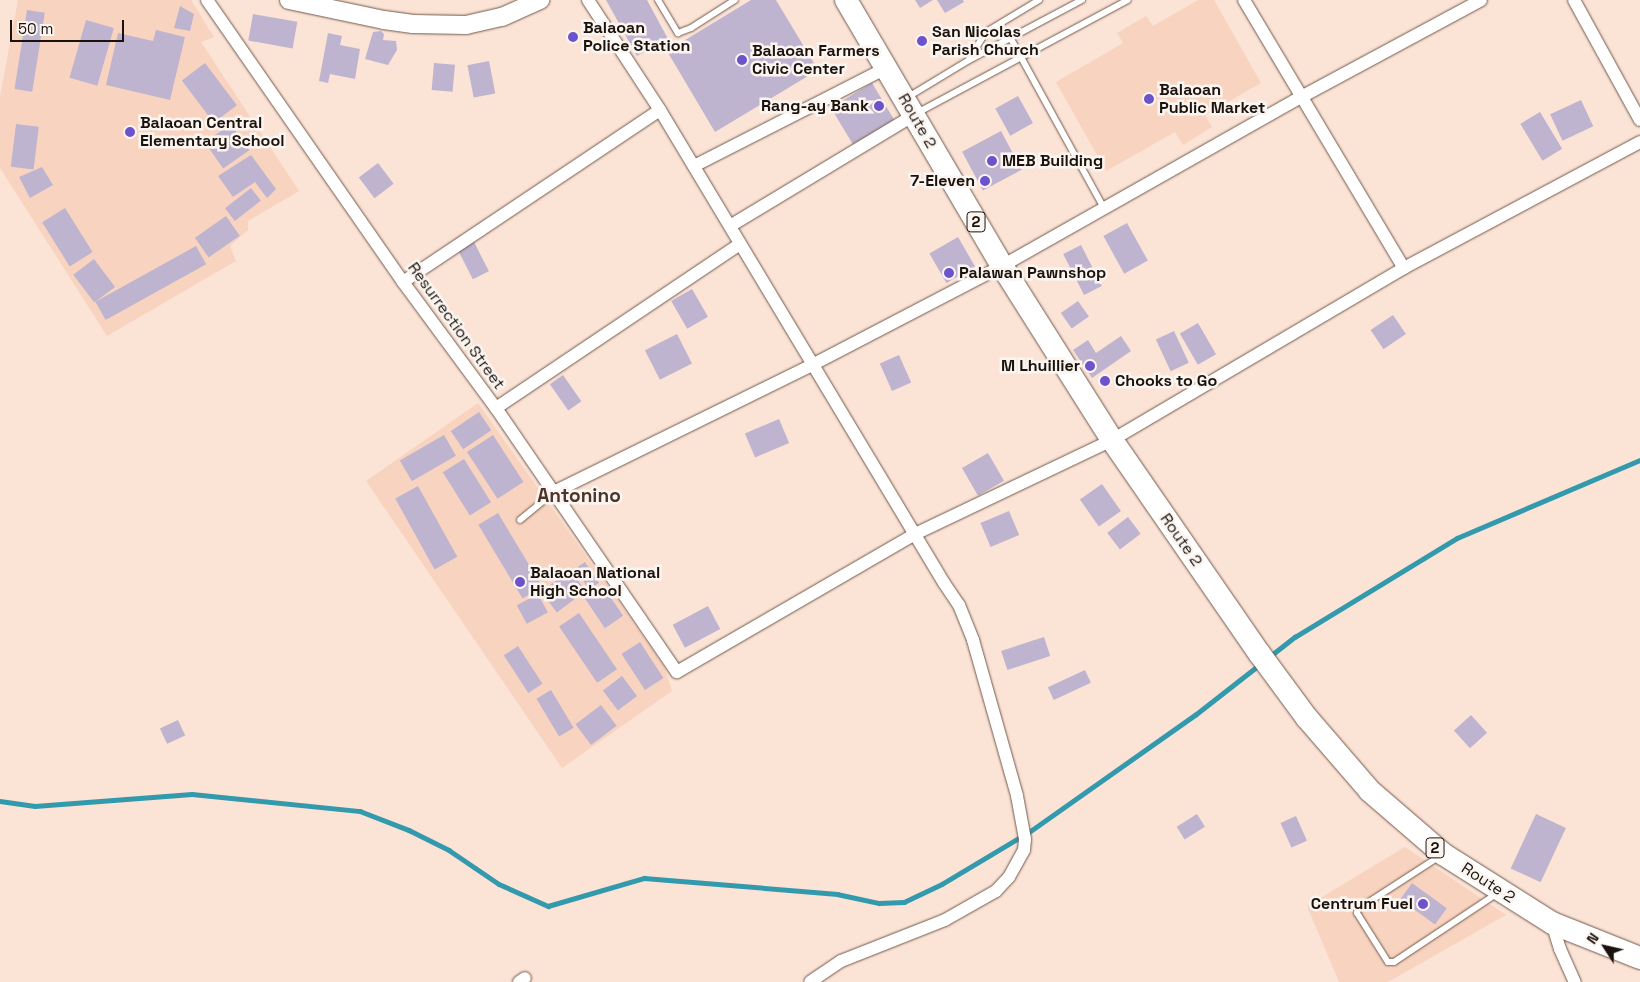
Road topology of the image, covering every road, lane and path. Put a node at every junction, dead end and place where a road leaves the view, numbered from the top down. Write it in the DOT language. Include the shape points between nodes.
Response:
graph roads {
  1 [pos="207,0"];
  2 [pos="289,0"];
  3 [pos="540,0"];
  4 [pos="588,0"];
  5 [pos="658,0"];
  6 [pos="735,0"];
  7 [pos="846,0"];
  8 [pos="1039,0"];
  9 [pos="1082,0"];
  10 [pos="1128,0"];
  11 [pos="1244,0"];
  12 [pos="1481,0"];
  13 [pos="1574,0"];
  14 [pos="1114,3"];
  15 [pos="1011,39"];
  16 [pos="1022,57"];
  17 [pos="969,60"];
  18 [pos="886,68"];
  19 [pos="1303,96"];
  20 [pos="909,107"];
  21 [pos="660,110"];
  22 [pos="1640,120"];
  23 [pos="1640,142"];
  24 [pos="694,166"];
  25 [pos="1104,208"];
  26 [pos="730,226"];
  27 [pos="740,244"];
  28 [pos="1002,266"];
  29 [pos="1404,268"];
  30 [pos="403,282"];
  31 [pos="812,365"];
  32 [pos="496,408"];
  33 [pos="1112,440"];
  34 [pos="554,492"];
  35 [pos="520,520"];
  36 [pos="915,534"];
  37 [pos="1443,854"];
  38 [pos="1500,892"];
  39 [pos="1552,923"];
  40 [pos="1640,958"];
  41 [pos="810,982"];
  42 [pos="1575,982"];
  1 -- 30 [label="street, Resurrection Street"];
  2 -- 3 [label="main road" via="394,21 466,25 502,17"];
  4 -- 21 [label="street"];
  5 -- 6 [label="lane" via="678,33"];
  7 -- 18 [label="highway, Route 2 / 2"];
  8 -- 17 [label="lane" via="986,32"];
  9 -- 15 [label="lane"];
  10 -- 14 [label="lane"];
  11 -- 19 [label="street"];
  12 -- 19 [label="street"];
  13 -- 22 [label="street"];
  14 -- 16 [label="lane"];
  15 -- 16 [label="lane"];
  15 -- 17 [label="lane"];
  16 -- 20 [label="lane"];
  16 -- 25 [label="lane"];
  17 -- 20 [label="lane"];
  18 -- 20 [label="highway, Route 2 / 2"];
  18 -- 24 [label="street"];
  19 -- 25 [label="street"];
  19 -- 29 [label="street"];
  20 -- 26 [label="street"];
  20 -- 28 [label="highway, Route 2 / 2"];
  21 -- 24 [label="street"];
  21 -- 30 [label="street"];
  23 -- 29 [label="street"];
  24 -- 26 [label="street"];
  25 -- 28 [label="street"];
  26 -- 27 [label="street"];
  27 -- 31 [label="street"];
  27 -- 32 [label="street"];
  28 -- 31 [label="street"];
  28 -- 33 [label="highway, Route 2 / 2"];
  29 -- 33 [label="street"];
  30 -- 32 [label="street, Resurrection Street"];
  31 -- 34 [label="street"];
  31 -- 36 [label="street"];
  32 -- 34 [label="street, Resurrection Street"];
  33 -- 36 [label="street"];
  33 -- 37 [label="highway, Route 2 / 2" via="1307,718 1370,791"];
  34 -- 35 [label="lane"];
  34 -- 36 [label="street, Resurrection Street" via="677,672"];
  36 -- 41 [label="street" via="967,621 1017,796 1024,850 1009,877 996,891 945,920 841,961"];
  37 -- 38 [label="highway, Route 2 / 2"];
  37 -- 38 [label="lane" via="1358,909 1357,913 1388,962 1394,962"];
  38 -- 39 [label="highway, Route 2 / 2"];
  39 -- 40 [label="highway, Route 2 / 2"];
  39 -- 42 [label="street"];
}
